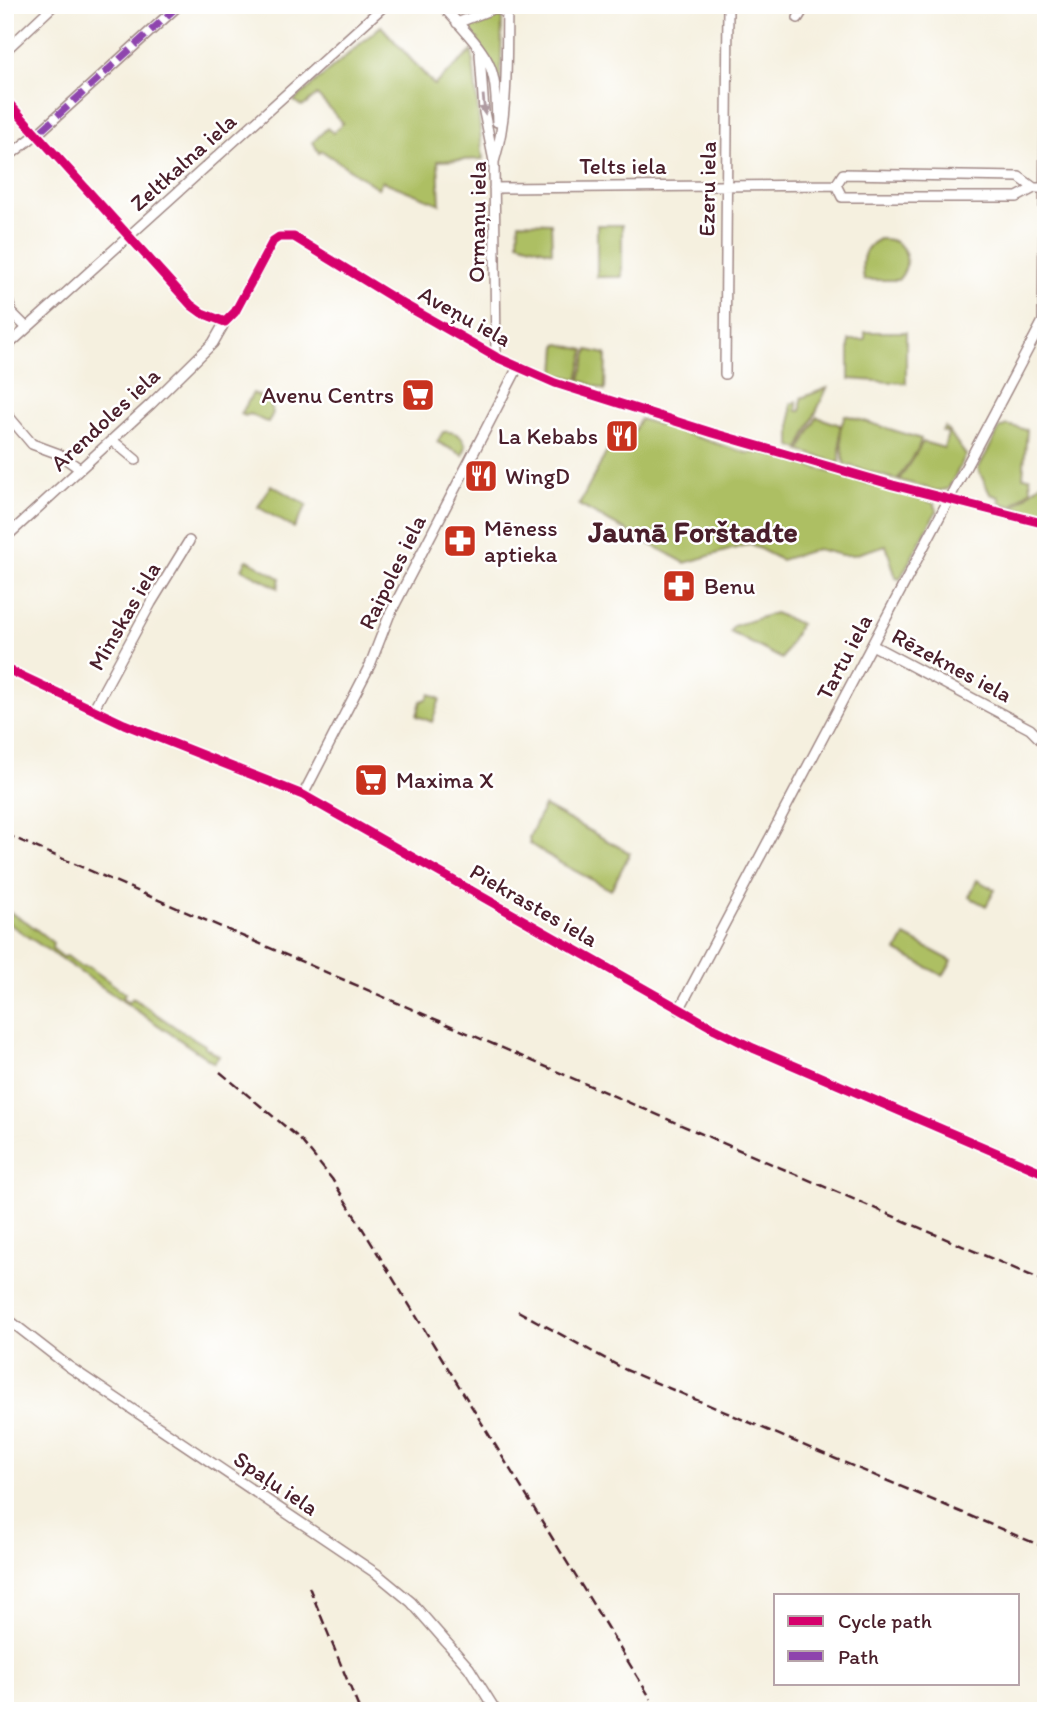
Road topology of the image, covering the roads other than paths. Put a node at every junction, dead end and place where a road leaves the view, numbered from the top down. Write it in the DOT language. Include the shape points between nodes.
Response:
graph roads {
  1 [pos="54,5"];
  2 [pos="179,5"];
  3 [pos="385,5"];
  4 [pos="442,5"];
  5 [pos="728,5"];
  6 [pos="806,5"];
  7 [pos="507,9"];
  8 [pos="798,18"];
  9 [pos="457,23"];
  10 [pos="1046,31"];
  11 [pos="479,48"];
  12 [pos="5,51"];
  13 [pos="5,99"];
  14 [pos="36,134"];
  15 [pos="498,148"];
  16 [pos="5,159"];
  17 [pos="494,162"];
  18 [pos="727,185"];
  19 [pos="836,185"];
  20 [pos="494,188"];
  21 [pos="1041,188"];
  22 [pos="128,238"];
  23 [pos="5,289"];
  24 [pos="1044,321"];
  25 [pos="225,322"];
  26 [pos="27,328"];
  27 [pos="5,348"];
  28 [pos="496,357"];
  29 [pos="518,367"];
  30 [pos="725,374"];
  31 [pos="6,414"];
  32 [pos="112,440"];
  33 [pos="136,460"];
  34 [pos="80,469"];
  35 [pos="949,500"];
  36 [pos="1046,524"];
  37 [pos="5,538"];
  38 [pos="189,541"];
  39 [pos="872,645"];
  40 [pos="5,668"];
  41 [pos="93,710"];
  42 [pos="1046,745"];
  43 [pos="303,795"];
  44 [pos="679,1010"];
  45 [pos="1046,1174"];
  46 [pos="5,1317"];
  47 [pos="496,1711"];
  1 -- 12 [label="street"];
  2 -- 14 [label="street"];
  3 -- 22 [label="street, Zeltkalna iela"];
  4 -- 9 [label="street"];
  5 -- 18 [label="street, Ezeru iela"];
  6 -- 8 [label="street"];
  7 -- 9 [label="street" via="495,8"];
  7 -- 15 [label="street, Ormaņu iela"];
  9 -- 11 [label="street"];
  10 -- 21 [label="street"];
  11 -- 15 [label="street" via="493,79"];
  11 -- 17 [label="street, one-way"];
  13 -- 14 [label="street"];
  14 -- 16 [label="street"];
  14 -- 22 [label="street"];
  15 -- 17 [label="street, Ormaņu iela"];
  17 -- 20 [label="street, Ormaņu iela"];
  18 -- 19 [label="street, Telts iela"];
  18 -- 20 [label="street, Telts iela"];
  18 -- 30 [label="street, Ezeru iela"];
  19 -- 21 [label="street, Telts iela" via="843,174 1019,177"];
  19 -- 21 [label="street, Telts iela" via="842,197 1017,197"];
  20 -- 28 [label="street, Ormaņu iela"];
  21 -- 24 [label="street"];
  22 -- 25 [label="street" via="191,305"];
  22 -- 26 [label="street, Zeltkalna iela"];
  23 -- 26 [label="street" via="11,312"];
  24 -- 35 [label="street, Tartu iela"];
  25 -- 28 [label="street, Aveņu iela" via="235,312 273,241 294,237"];
  25 -- 32 [label="street, Arendoles iela" via="213,343"];
  26 -- 27 [label="street, Zeltkalna iela"];
  28 -- 29 [label="street, Aveņu iela"];
  29 -- 35 [label="street, Aveņu iela" via="603,399"];
  29 -- 43 [label="street, Raipoles iela" via="392,610 370,665"];
  31 -- 34 [label="street" via="32,444 59,454"];
  32 -- 33 [label="street"];
  32 -- 34 [label="street, Arendoles iela"];
  34 -- 37 [label="street, Arendoles iela"];
  35 -- 36 [label="street, Aveņu iela"];
  35 -- 39 [label="street, Tartu iela"];
  38 -- 41 [label="street, Minskas iela"];
  39 -- 42 [label="street, Rēzeknes iela" via="1030,729"];
  39 -- 44 [label="street, Tartu iela"];
  40 -- 41 [label="street, Piekrastes iela"];
  41 -- 43 [label="street, Piekrastes iela"];
  43 -- 44 [label="street, Piekrastes iela"];
  44 -- 45 [label="street, Piekrastes iela" via="753,1048"];
  46 -- 47 [label="street, Spaļu iela" via="68,1366 386,1581 411,1602 469,1668"];
}
